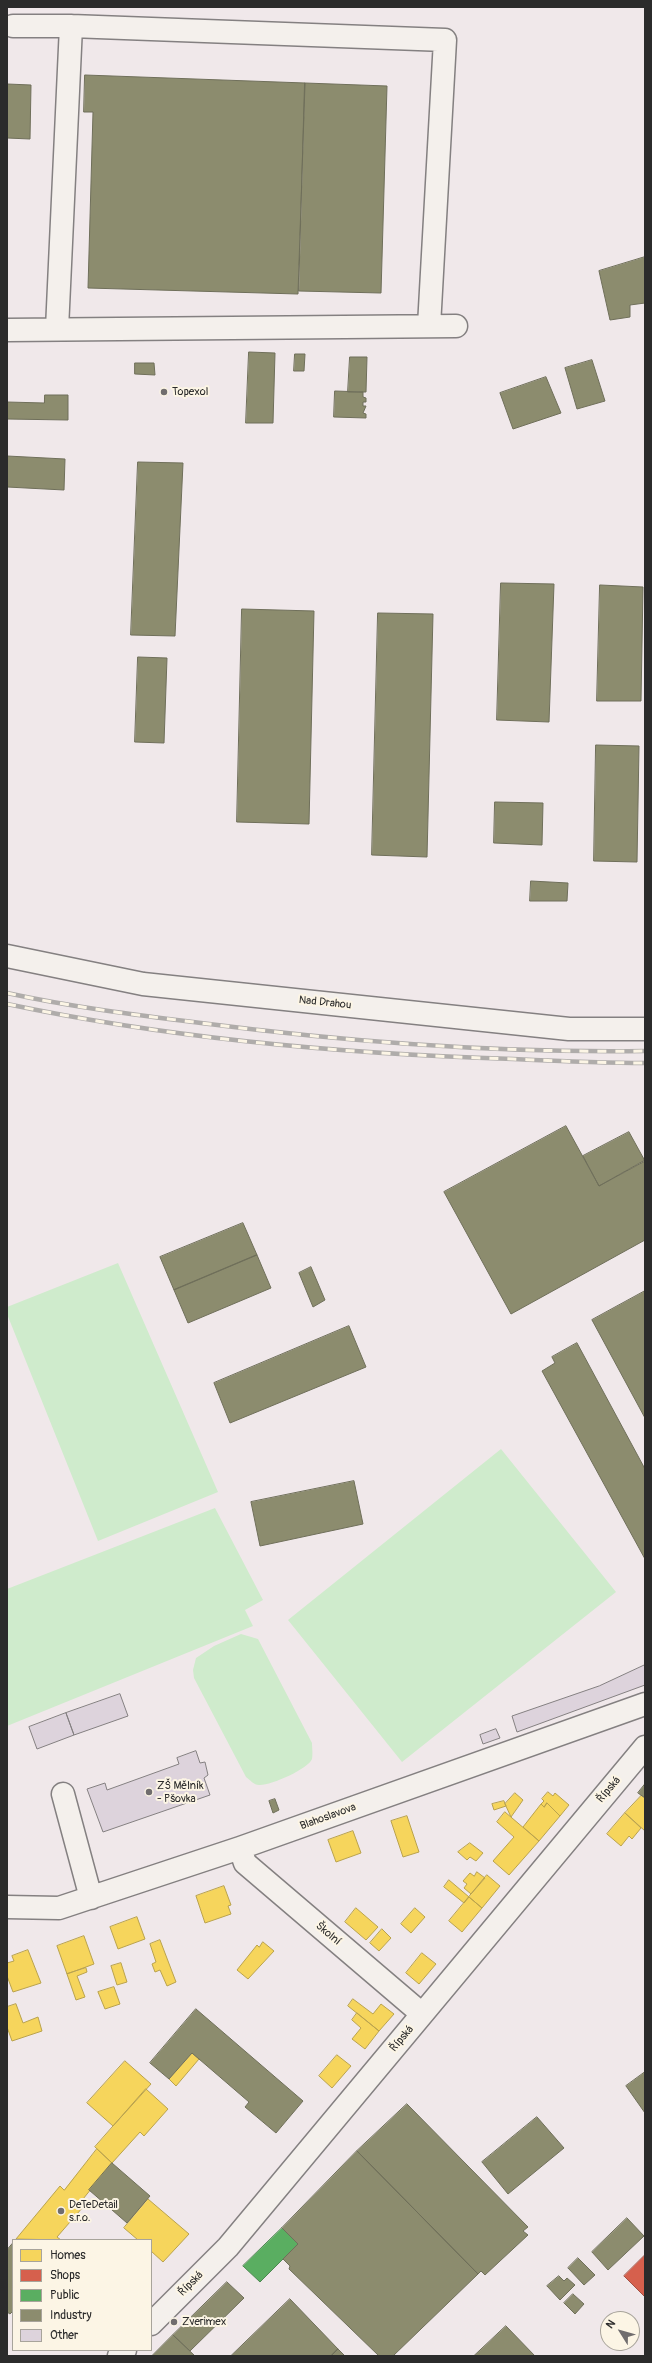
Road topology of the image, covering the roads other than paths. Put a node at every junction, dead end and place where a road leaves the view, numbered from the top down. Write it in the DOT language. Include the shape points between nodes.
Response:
graph roads {
  1 [pos="13,26"];
  2 [pos="71,26"];
  3 [pos="429,326"];
  4 [pos="456,326"];
  5 [pos="57,329"];
  6 [pos="7,330"];
  7 [pos="7,956"];
  8 [pos="645,1029"];
  9 [pos="645,1704"];
  10 [pos="645,1747"];
  11 [pos="63,1794"];
  12 [pos="240,1848"];
  13 [pos="91,1898"];
  14 [pos="7,1907"];
  15 [pos="422,2014"];
  16 [pos="152,2323"];
  1 -- 2 [label="street"];
  2 -- 3 [label="street" via="445,40"];
  2 -- 5 [label="street"];
  3 -- 4 [label="street"];
  3 -- 5 [label="street"];
  5 -- 6 [label="street"];
  7 -- 8 [label="street, Nad Drahou" via="143,984 569,1028"];
  9 -- 12 [label="street, Blahoslavova"];
  10 -- 15 [label="street, Řípská"];
  11 -- 13 [label="street"];
  12 -- 13 [label="street, Blahoslavova"];
  12 -- 15 [label="street, Školní" via="245,1863"];
  13 -- 14 [label="street, Blahoslavova" via="59,1908"];
  15 -- 16 [label="street, Řípská" via="228,2247"];
}
